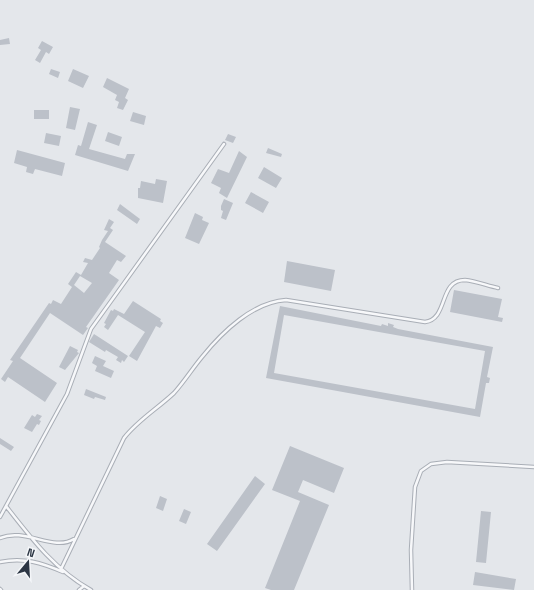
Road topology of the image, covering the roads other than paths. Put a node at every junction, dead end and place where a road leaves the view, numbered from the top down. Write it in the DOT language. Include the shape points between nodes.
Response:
graph roads {
  1 [pos="224,144"];
  2 [pos="498,288"];
  3 [pos="534,466"];
  4 [pos="6,506"];
  5 [pos="0,517"];
  6 [pos="30,536"];
  7 [pos="0,538"];
  8 [pos="75,538"];
  9 [pos="0,562"];
  10 [pos="60,569"];
  11 [pos="64,572"];
  12 [pos="84,586"];
  13 [pos="79,590"];
  14 [pos="91,590"];
  15 [pos="412,590"];
  1 -- 4 [label="lane" via="91,329 62,404"];
  2 -- 8 [label="lane" via="469,281 456,282 447,291 438,315 425,322 292,300 262,306 236,323 217,340 173,393 131,429 118,448"];
  3 -- 15 [label="lane" via="447,462 431,464 421,471 415,488"];
  4 -- 5 [label="lane"];
  4 -- 6 [label="lane"];
  6 -- 7 [label="lane" via="12,535"];
  6 -- 8 [label="lane" via="63,543"];
  6 -- 10 [label="lane"];
  8 -- 10 [label="lane"];
  9 -- 11 [label="lane" via="32,561"];
  10 -- 11 [label="lane"];
  11 -- 12 [label="lane"];
  12 -- 13 [label="lane"];
  12 -- 14 [label="lane"];
}
